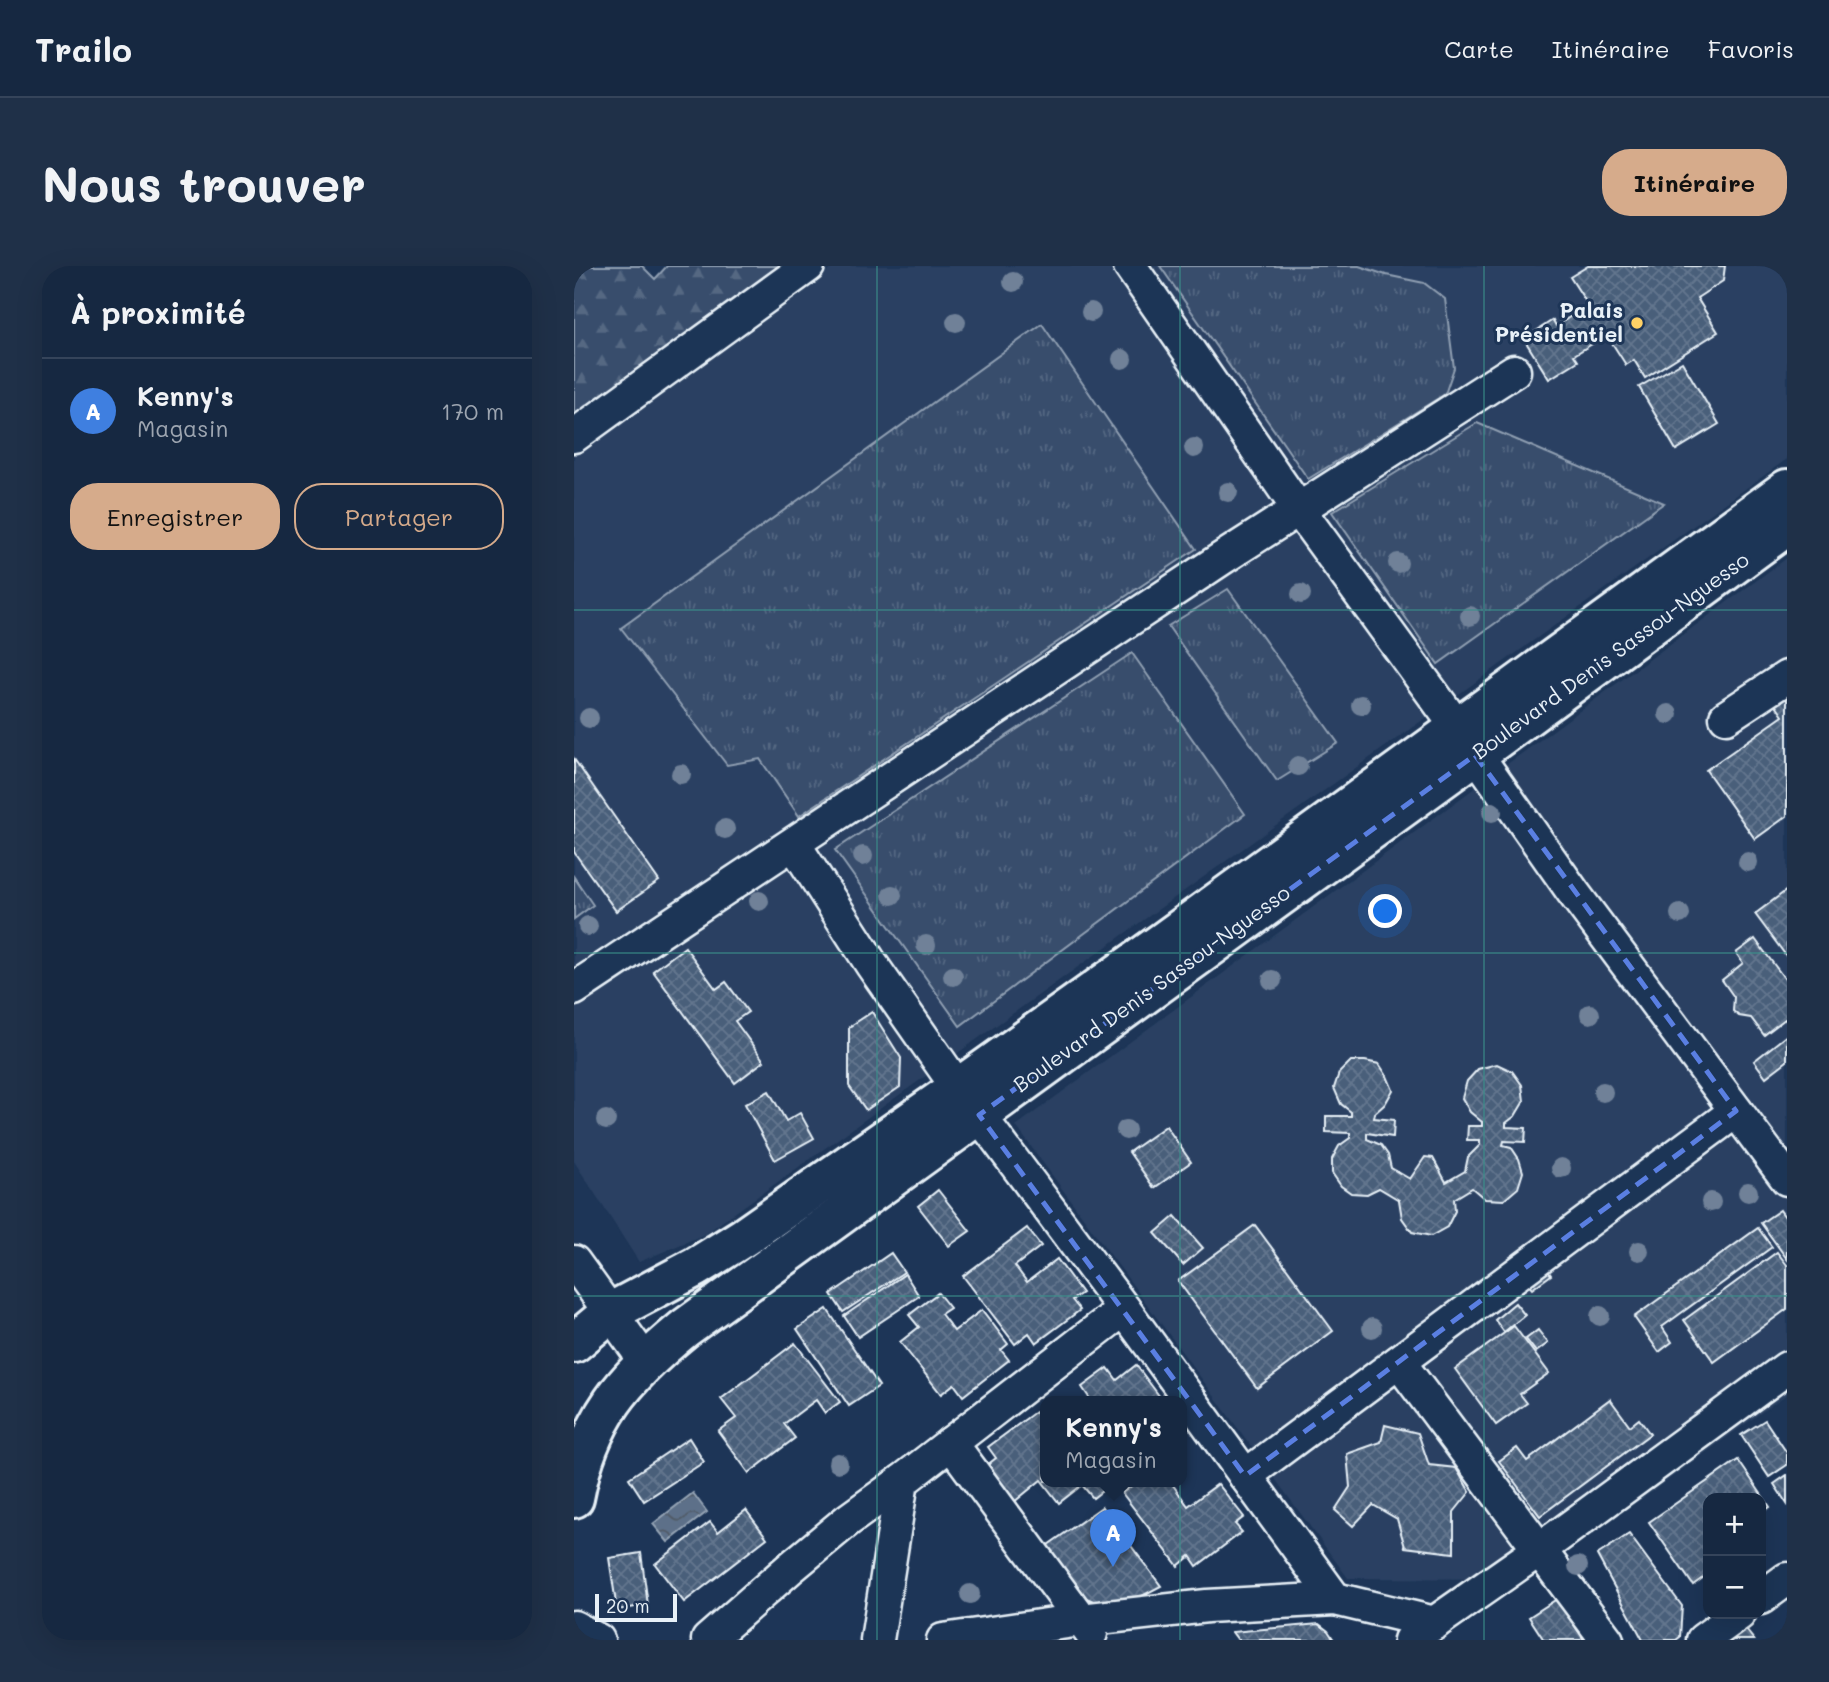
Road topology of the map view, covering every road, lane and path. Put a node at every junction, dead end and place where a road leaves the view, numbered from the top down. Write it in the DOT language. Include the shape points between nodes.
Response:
graph roads {
  1 [pos="808,266"];
  2 [pos="1130,266"];
  3 [pos="1514,371"];
  4 [pos="574,436"];
  5 [pos="1787,489"];
  6 [pos="1299,510"];
  7 [pos="1787,526"];
  8 [pos="1787,677"];
  9 [pos="1726,717"];
  10 [pos="1466,741"];
  11 [pos="794,844"];
  12 [pos="574,989"];
  13 [pos="968,1101"];
  14 [pos="1736,1111"];
  15 [pos="1787,1179"];
  16 [pos="574,1262"];
  17 [pos="1124,1308"];
  18 [pos="611,1312"];
  19 [pos="574,1343"];
  20 [pos="646,1362"];
  21 [pos="1399,1362"];
  22 [pos="1787,1368"];
  23 [pos="584,1425"];
  24 [pos="951,1443"];
  25 [pos="1245,1476"];
  26 [pos="902,1481"];
  27 [pos="574,1498"];
  28 [pos="1539,1550"];
  29 [pos="1787,1578"];
  30 [pos="1766,1594"];
  31 [pos="1335,1599"];
  32 [pos="1732,1619"];
  33 [pos="574,1627"];
  34 [pos="1088,1630"];
  35 [pos="1423,1631"];
  36 [pos="598,1640"];
  37 [pos="708,1640"];
  38 [pos="877,1640"];
  39 [pos="943,1640"];
  40 [pos="1607,1640"];
  41 [pos="1703,1640"];
  1 -- 4 [label="street"];
  2 -- 6 [label="street"];
  3 -- 6 [label="street"];
  5 -- 10 [label="main road, Boulevard Denis Sassou-Nguesso"];
  6 -- 10 [label="street"];
  6 -- 11 [label="street"];
  7 -- 10 [label="main road, Boulevard Denis Sassou-Nguesso"];
  8 -- 9 [label="street"];
  10 -- 13 [label="main road, Boulevard Denis Sassou-Nguesso"];
  10 -- 14 [label="street"];
  11 -- 12 [label="street"];
  11 -- 13 [label="street"];
  13 -- 17 [label="street"];
  13 -- 18 [label="main road, Boulevard Denis Sassou-Nguesso" via="696,1267"];
  13 -- 20 [label="main road, Boulevard Denis Sassou-Nguesso" via="773,1266 722,1300"];
  14 -- 15 [label="street"];
  14 -- 21 [label="street"];
  16 -- 18 [label="street"];
  17 -- 24 [label="street"];
  17 -- 25 [label="street"];
  18 -- 19 [label="main road, Boulevard Denis Sassou-Nguesso"];
  18 -- 20 [label="street"];
  20 -- 23 [label="main road, Boulevard Denis Sassou-Nguesso"];
  21 -- 25 [label="street"];
  21 -- 28 [label="street"];
  22 -- 28 [label="street"];
  23 -- 27 [label="main road, Boulevard Denis Sassou-Nguesso"];
  24 -- 26 [label="street"];
  24 -- 34 [label="street"];
  25 -- 31 [label="street"];
  26 -- 37 [label="street" via="848,1520"];
  26 -- 38 [label="street"];
  28 -- 35 [label="street"];
  28 -- 40 [label="street"];
  29 -- 30 [label="street"];
  31 -- 34 [label="street" via="1207,1606"];
  31 -- 35 [label="street"];
  32 -- 41 [label="street"];
  33 -- 36 [label="street"];
  34 -- 39 [label="street"];
}
